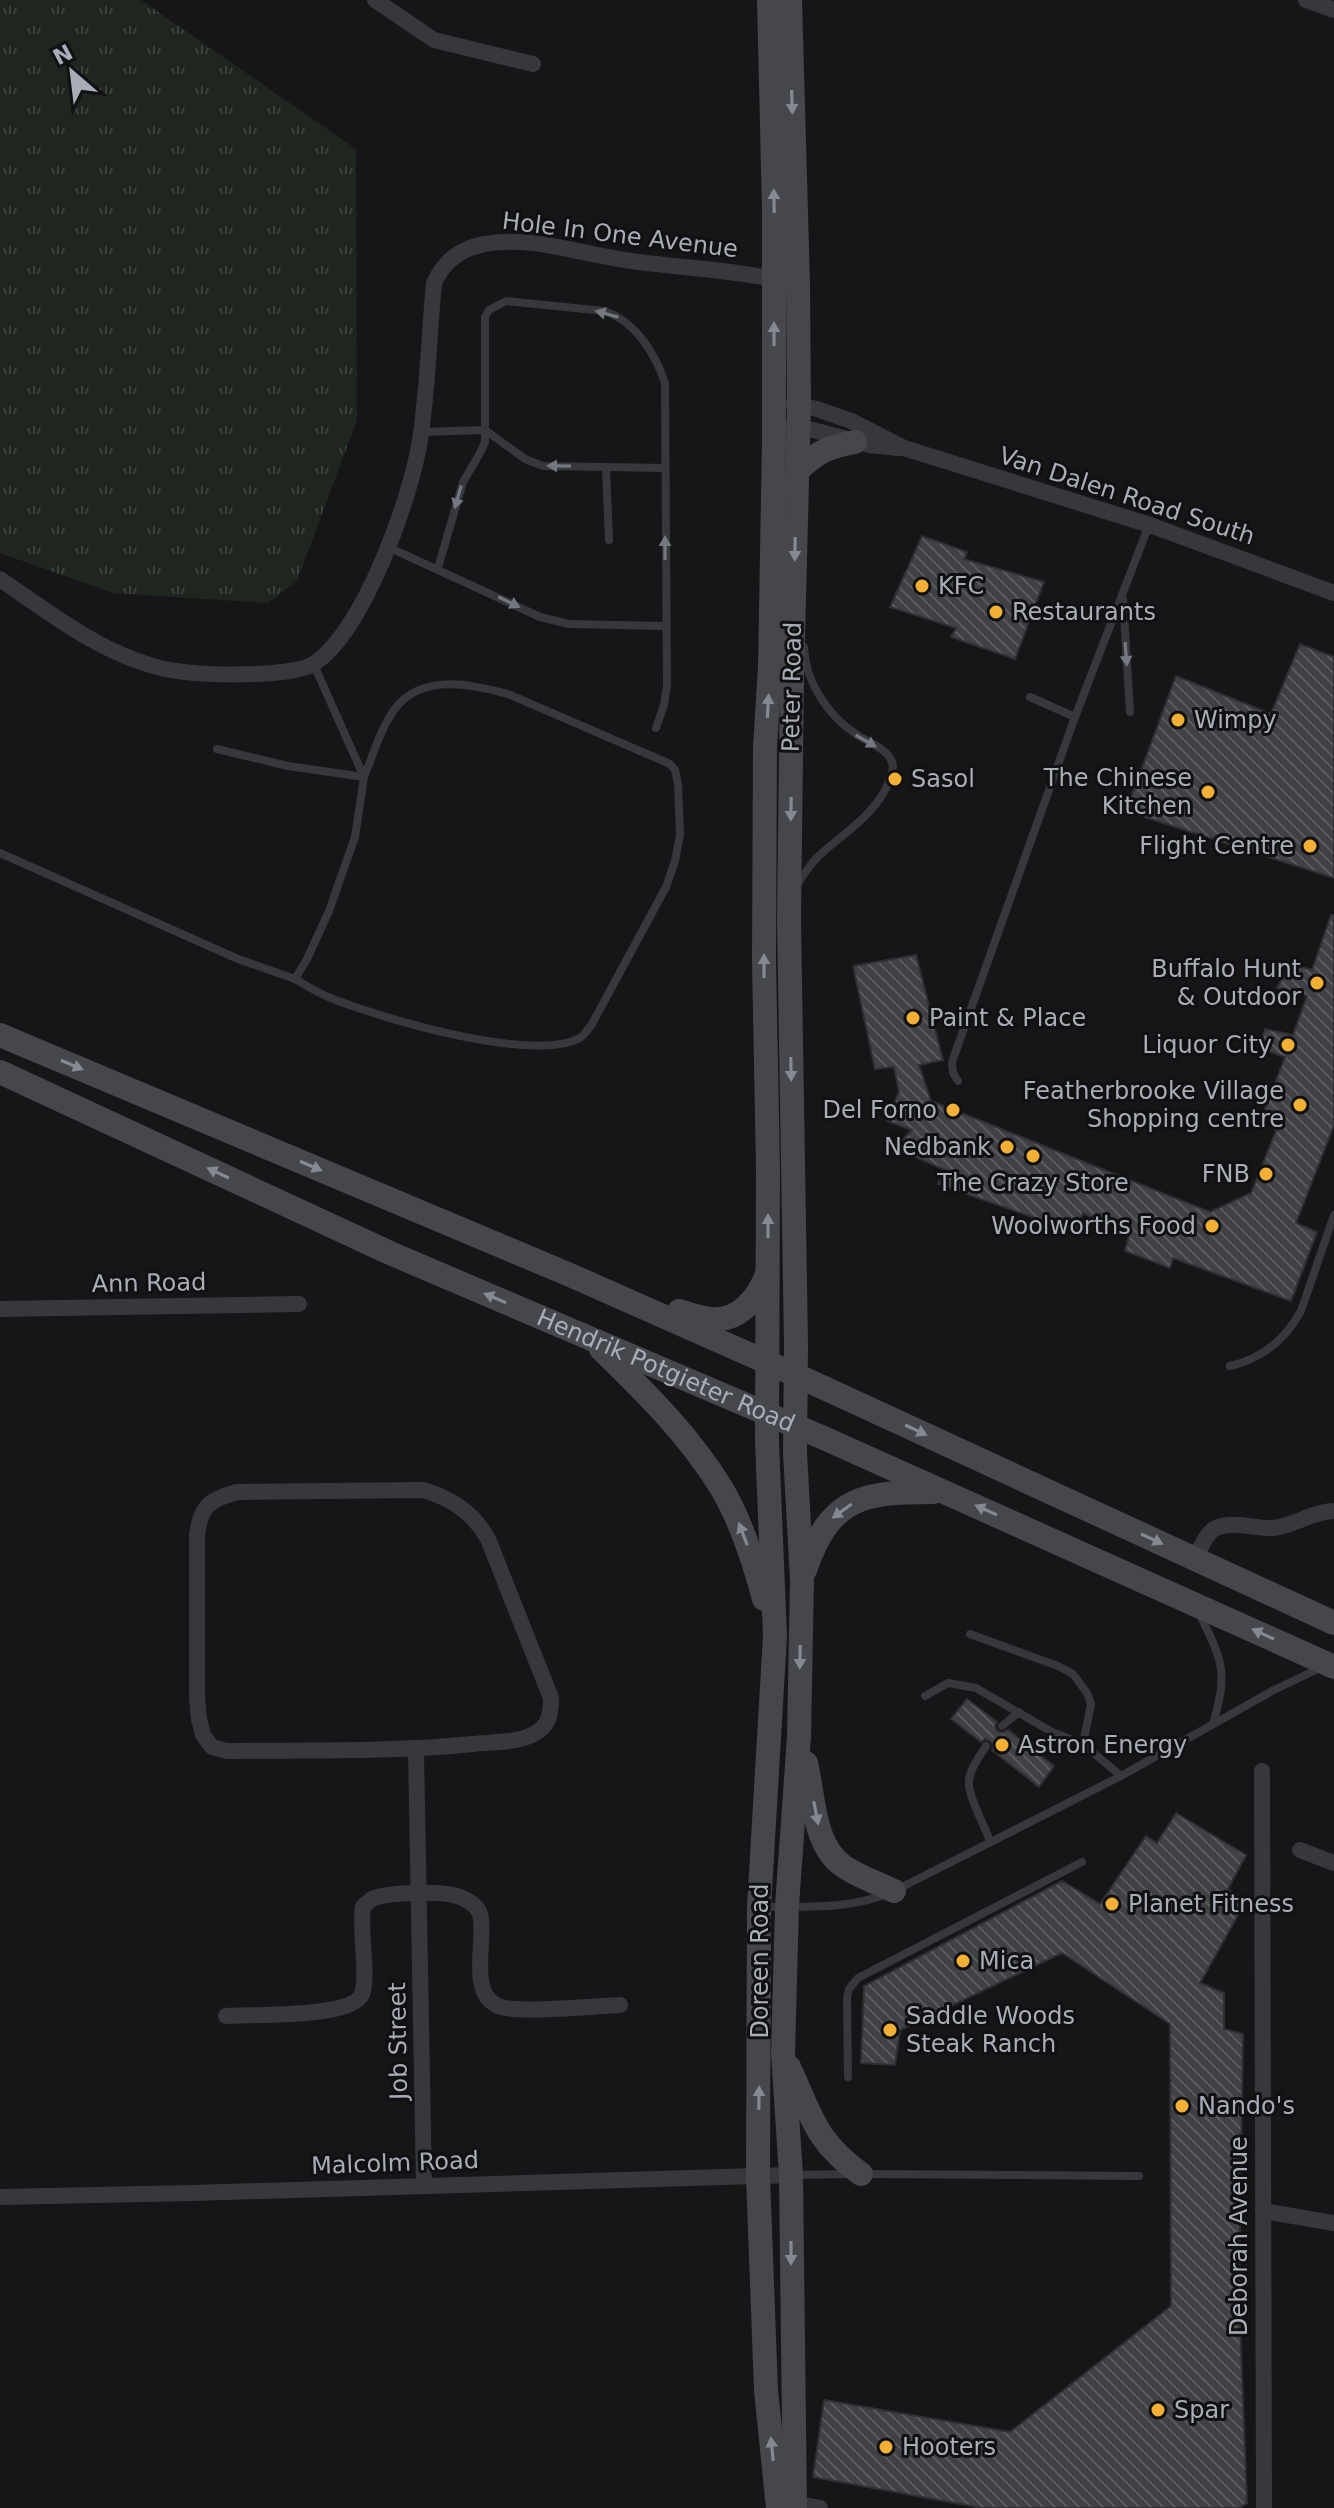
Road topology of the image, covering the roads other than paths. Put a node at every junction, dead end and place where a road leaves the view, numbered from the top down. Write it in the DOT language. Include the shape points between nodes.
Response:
graph roads {
  1 [pos="375,0"];
  2 [pos="769,0"];
  3 [pos="790,0"];
  4 [pos="1306,0"];
  5 [pos="1334,10"];
  6 [pos="533,64"];
  7 [pos="773,279"];
  8 [pos="798,284"];
  9 [pos="790,420"];
  10 [pos="485,430"];
  11 [pos="421,432"];
  12 [pos="855,442"];
  13 [pos="904,448"];
  14 [pos="606,467"];
  15 [pos="665,468"];
  16 [pos="797,471"];
  17 [pos="1150,525"];
  18 [pos="609,540"];
  19 [pos="388,547"];
  20 [pos="438,568"];
  21 [pos="0,579"];
  22 [pos="1334,593"];
  23 [pos="1122,595"];
  24 [pos="794,604"];
  25 [pos="665,626"];
  26 [pos="314,665"];
  27 [pos="1030,697"];
  28 [pos="1130,712"];
  29 [pos="1075,717"];
  30 [pos="656,728"];
  31 [pos="217,749"];
  32 [pos="364,777"];
  33 [pos="0,853"];
  34 [pos="789,900"];
  35 [pos="295,979"];
  36 [pos="0,1035"];
  37 [pos="0,1072"];
  38 [pos="958,1081"];
  39 [pos="1334,1215"];
  40 [pos="768,1270"];
  41 [pos="570,1275"];
  42 [pos="299,1304"];
  43 [pos="0,1309"];
  44 [pos="593,1340"];
  45 [pos="768,1364"];
  46 [pos="1230,1366"];
  47 [pos="796,1375"];
  48 [pos="768,1414"];
  49 [pos="795,1426"];
  50 [pos="943,1492"];
  51 [pos="1334,1511"];
  52 [pos="1195,1559"];
  53 [pos="802,1579"];
  54 [pos="1194,1603"];
  55 [pos="1334,1623"];
  56 [pos="970,1634"];
  57 [pos="775,1636"];
  58 [pos="1331,1665"];
  59 [pos="925,1696"];
  60 [pos="1019,1712"];
  61 [pos="1213,1724"];
  62 [pos="1002,1726"];
  63 [pos="799,1737"];
  64 [pos="1083,1744"];
  65 [pos="986,1746"];
  66 [pos="416,1750"];
  67 [pos="1262,1771"];
  68 [pos="1121,1776"];
  69 [pos="990,1841"];
  70 [pos="1300,1850"];
  71 [pos="1082,1862"];
  72 [pos="1334,1863"];
  73 [pos="894,1891"];
  74 [pos="420,1894"];
  75 [pos="787,1906"];
  76 [pos="759,1907"];
  77 [pos="620,2005"];
  78 [pos="226,2016"];
  79 [pos="783,2054"];
  80 [pos="848,2077"];
  81 [pos="861,2174"];
  82 [pos="791,2175"];
  83 [pos="758,2176"];
  84 [pos="1139,2176"];
  85 [pos="424,2186"];
  86 [pos="0,2197"];
  87 [pos="1263,2211"];
  88 [pos="1334,2223"];
  89 [pos="786,2505"];
  90 [pos="820,2508"];
  91 [pos="1264,2508"];
  1 -- 6 [label="street" via="434,40"];
  7 -- 2 [label="main road, Peter Road, one-way"];
  3 -- 8 [label="main road, Peter Road, one-way"];
  4 -- 5 [label="street"];
  7 -- 8 [label="street, Hole In One Avenue"];
  9 -- 7 [label="main road, Peter Road, one-way" via="774,402"];
  7 -- 11 [label="street, Hole In One Avenue" via="530,243 474,247 450,259 434,283"];
  8 -- 9 [label="main road, Peter Road"];
  9 -- 12 [label="street, Van Dalen Road South"];
  9 -- 13 [label="street, Van Dalen Road South" via="817,409"];
  9 -- 16 [label="main road, Peter Road"];
  40 -- 9 [label="main road, Peter Road, one-way" via="765,795"];
  10 -- 11 [label="lane"];
  14 -- 10 [label="lane, one-way" via="534,464"];
  15 -- 10 [label="lane, one-way" via="665,383 660,367 629,325 604,311 506,301 489,310"];
  10 -- 20 [label="lane, one-way" via="483,448 463,482"];
  11 -- 19 [label="street, Hole In One Avenue"];
  12 -- 13 [label="street, Van Dalen Road South"];
  12 -- 16 [label="main road" via="815,454"];
  13 -- 17 [label="street, Van Dalen Road South"];
  14 -- 15 [label="lane"];
  14 -- 18 [label="lane"];
  25 -- 15 [label="lane, one-way"];
  16 -- 24 [label="main road, Peter Road, one-way"];
  17 -- 22 [label="street, Van Dalen Road South"];
  17 -- 23 [label="lane"];
  19 -- 20 [label="lane"];
  19 -- 26 [label="street, Hole In One Avenue" via="361,608"];
  20 -- 25 [label="lane, one-way" via="557,622"];
  21 -- 26 [label="street" via="107,647 164,668 240,674"];
  23 -- 28 [label="lane, one-way"];
  23 -- 29 [label="lane"];
  24 -- 34 [label="main road, Peter Road, one-way"];
  24 -- 34 [label="lane, one-way" via="815,688 851,731 888,755 893,773 876,804 821,853"];
  25 -- 30 [label="lane" via="667,685"];
  26 -- 32 [label="lane"];
  27 -- 29 [label="lane"];
  29 -- 38 [label="lane" via="952,1062"];
  31 -- 32 [label="lane"];
  32 -- 35 [label="lane" via="355,837 329,911"];
  32 -- 35 [label="lane" via="388,718 408,694 431,685 508,694 670,764 678,784 675,861 592,1024 583,1037 559,1045 512,1045 399,1022 330,998"];
  33 -- 35 [label="lane"];
  34 -- 47 [label="main road, Peter Road, one-way"];
  36 -- 41 [label="main road, Hendrik Potgieter Road, one-way"];
  44 -- 37 [label="main road, Hendrik Potgieter Road, one-way" via="390,1253"];
  39 -- 46 [label="lane" via="1293,1325 1264,1353"];
  40 -- 41 [label="main road" via="761,1290 746,1307 723,1319"];
  40 -- 45 [label="main road, Peter Road"];
  41 -- 45 [label="main road, Hendrik Potgieter Road"];
  42 -- 43 [label="street, Ann Road"];
  44 -- 48 [label="main road, Hendrik Potgieter Road"];
  57 -- 44 [label="main road, one-way" via="754,1563 721,1488 682,1432"];
  45 -- 47 [label="main road, Hendrik Potgieter Road"];
  45 -- 48 [label="main road, Peter Road"];
  47 -- 49 [label="main road, Peter Road"];
  47 -- 52 [label="main road, Hendrik Potgieter Road, one-way"];
  48 -- 49 [label="main road, Hendrik Potgieter Road"];
  48 -- 57 [label="main road, Doreen Road"];
  49 -- 50 [label="main road, Hendrik Potgieter Road"];
  49 -- 53 [label="main road, Doreen Road"];
  50 -- 53 [label="main road, one-way" via="879,1493 844,1508 820,1532"];
  54 -- 50 [label="main road, Hendrik Potgieter Road, one-way"];
  51 -- 52 [label="street" via="1276,1528 1217,1527"];
  52 -- 55 [label="main road, Hendrik Potgieter Road"];
  53 -- 63 [label="main road, Doreen Road, one-way"];
  58 -- 54 [label="main road, Hendrik Potgieter Road, one-way"];
  54 -- 61 [label="lane" via="1222,1670"];
  56 -- 64 [label="lane" via="1073,1674 1091,1704"];
  57 -- 76 [label="main road, Doreen Road"];
  58 -- 61 [label="lane"];
  59 -- 60 [label="lane" via="948,1683 963,1684"];
  60 -- 62 [label="lane"];
  60 -- 64 [label="lane"];
  61 -- 68 [label="lane"];
  63 -- 73 [label="main road, one-way" via="823,1842 842,1865"];
  63 -- 75 [label="main road, Doreen Road"];
  64 -- 68 [label="lane"];
  65 -- 69 [label="lane" via="969,1781"];
  66 -- 66 [label="street" via="212,1747 203,1735 197,1697 197,1536 205,1506 237,1492 423,1490 442,1495 481,1525 551,1698 551,1713 532,1735"];
  66 -- 74 [label="street, Job Street"];
  67 -- 87 [label="street, Deborah Avenue"];
  68 -- 69 [label="lane"];
  69 -- 73 [label="lane"];
  70 -- 72 [label="street"];
  71 -- 80 [label="lane" via="858,1978 847,1998"];
  73 -- 75 [label="lane" via="837,1907"];
  74 -- 77 [label="street" via="460,1896 480,1913 480,1979 497,2006"];
  74 -- 78 [label="street" via="385,1895 363,1907 363,1986 355,2002 333,2011"];
  74 -- 85 [label="street, Job Street"];
  75 -- 76 [label="lane"];
  75 -- 79 [label="main road, Doreen Road"];
  83 -- 76 [label="main road, Doreen Road, one-way"];
  79 -- 81 [label="main road" via="826,2143"];
  79 -- 82 [label="main road, Doreen Road"];
  81 -- 82 [label="lane"];
  81 -- 84 [label="lane"];
  82 -- 83 [label="street, Malcolm Road"];
  82 -- 89 [label="main road, Doreen Road, one-way"];
  83 -- 85 [label="street, Malcolm Road"];
  89 -- 83 [label="main road, Doreen Road, one-way" via="766,2390"];
  85 -- 86 [label="street, Malcolm Road"];
  87 -- 88 [label="street"];
  87 -- 91 [label="street, Deborah Avenue"];
  89 -- 90 [label="street"];
}
